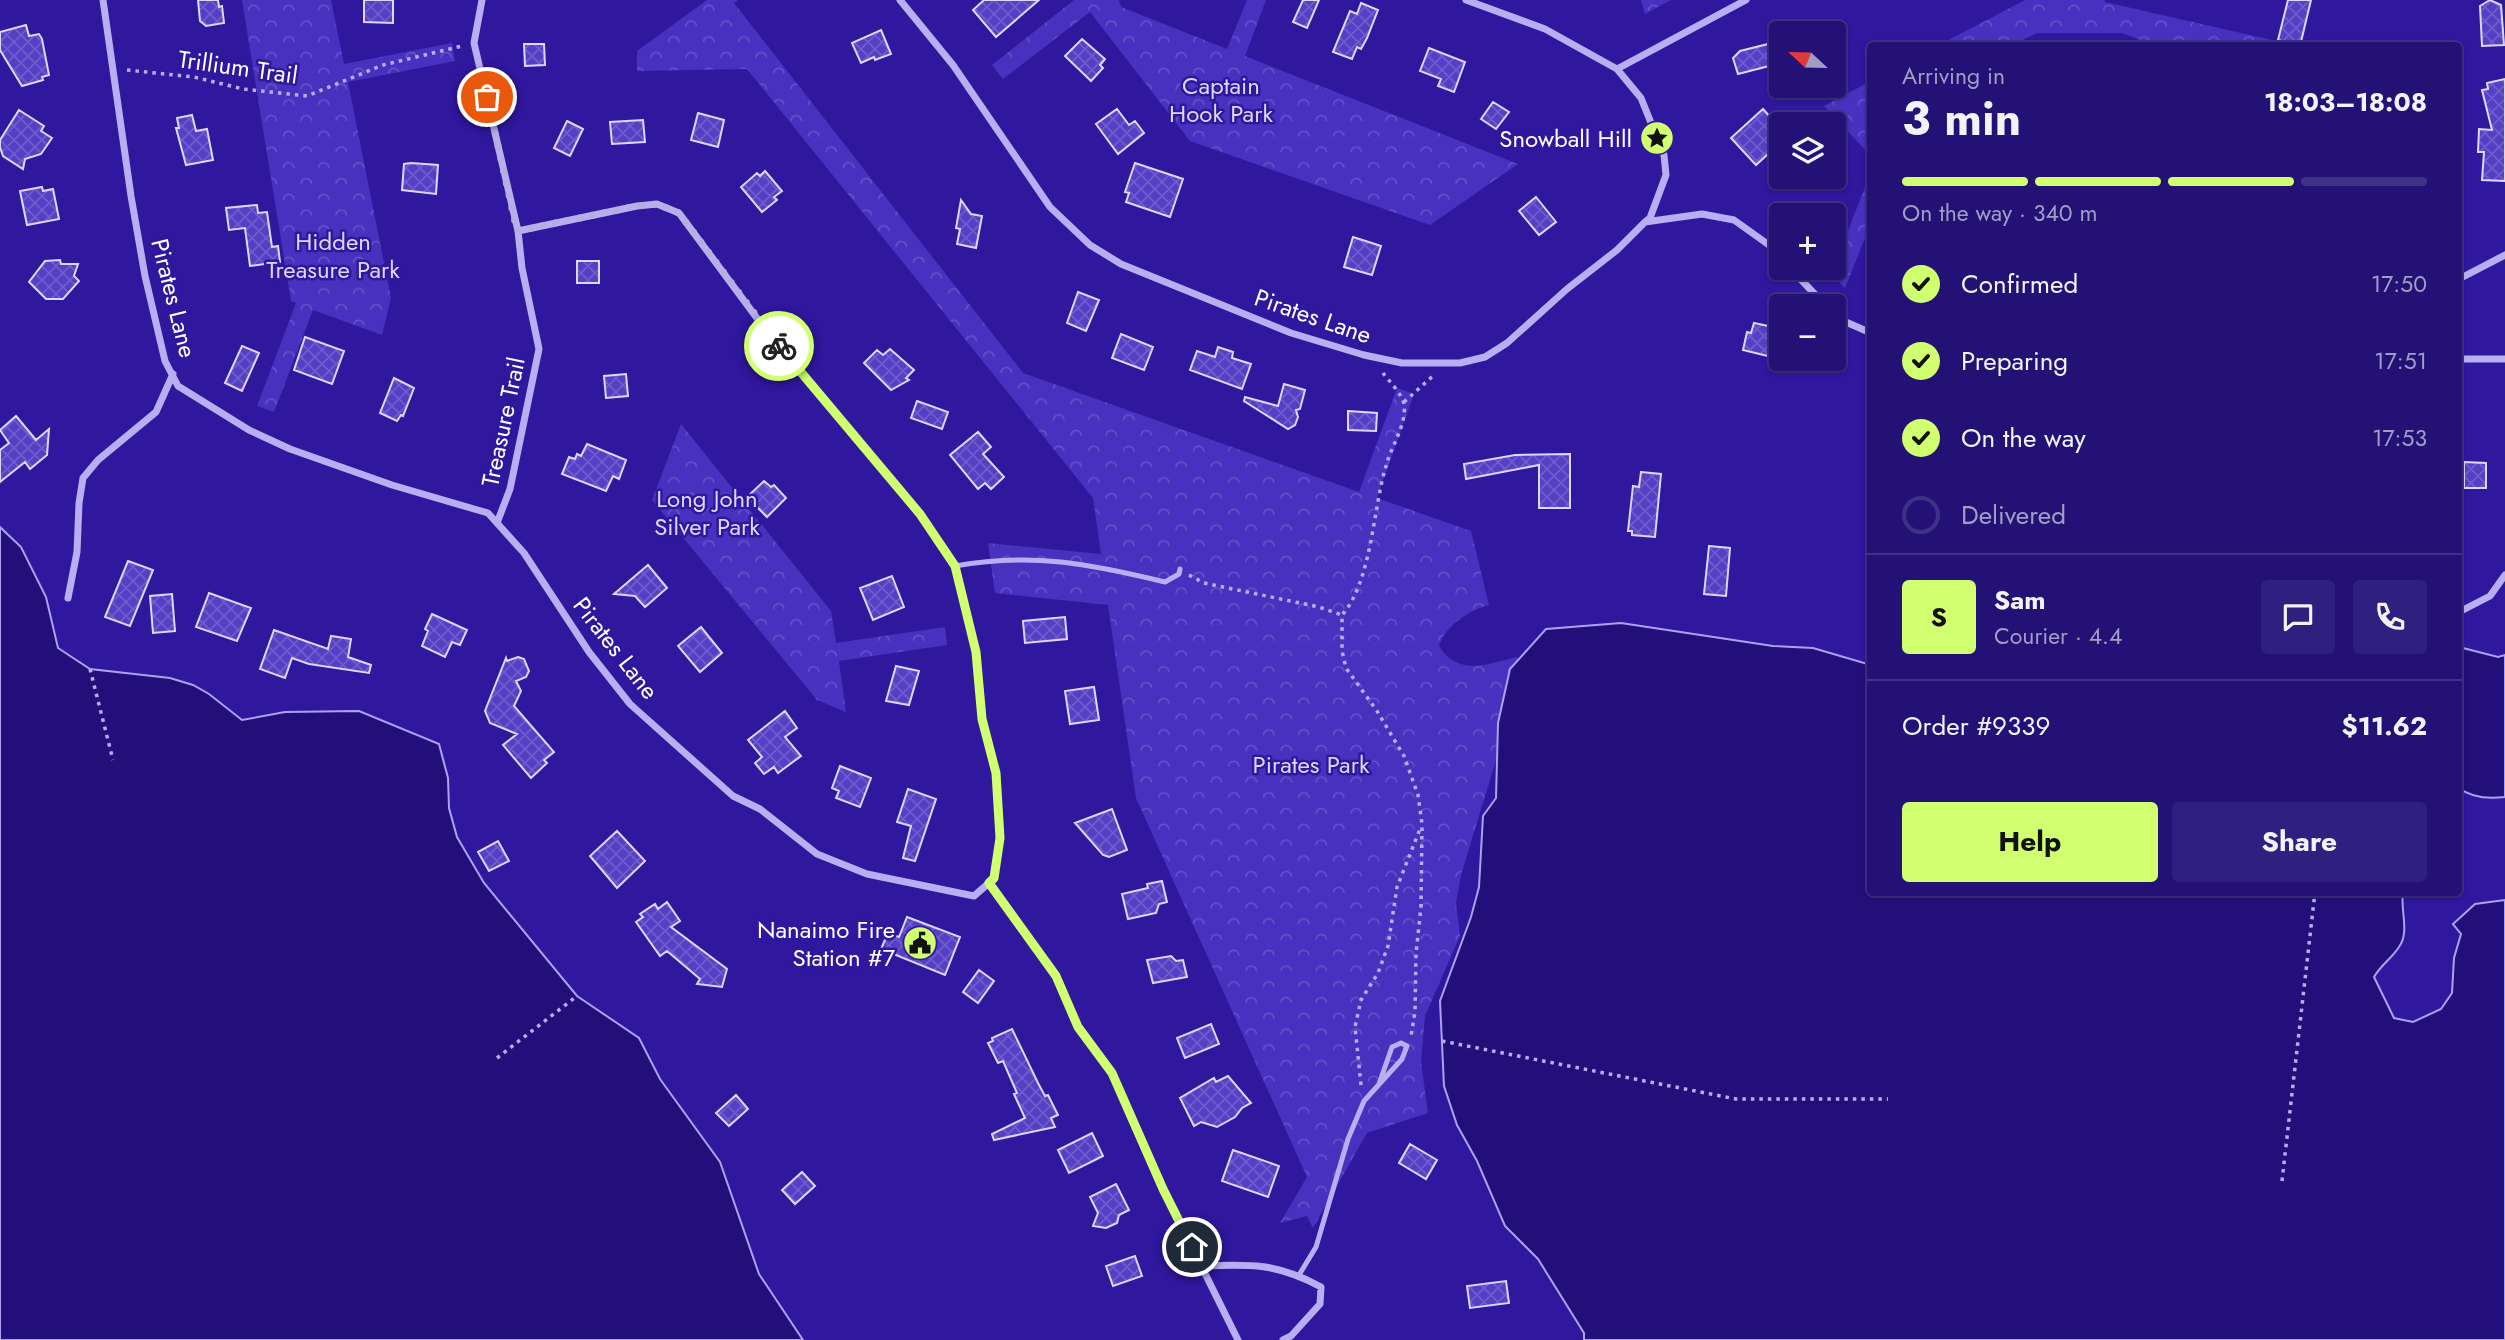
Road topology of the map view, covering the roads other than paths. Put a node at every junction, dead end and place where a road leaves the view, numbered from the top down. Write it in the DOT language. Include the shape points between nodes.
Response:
graph roads {
  1 [pos="103,0"];
  2 [pos="482,0"];
  3 [pos="901,0"];
  4 [pos="1466,0"];
  5 [pos="1746,0"];
  6 [pos="1617,69"];
  7 [pos="1645,222"];
  8 [pos="517,231"];
  9 [pos="1769,245"];
  10 [pos="2505,255"];
  11 [pos="2462,277"];
  12 [pos="1801,280"];
  13 [pos="1815,294"];
  14 [pos="1846,322"];
  15 [pos="1867,331"];
  16 [pos="2462,359"];
  17 [pos="2505,359"];
  18 [pos="173,374"];
  19 [pos="497,523"];
  20 [pos="955,566"];
  21 [pos="1179,572"];
  22 [pos="2505,575"];
  23 [pos="68,598"];
  24 [pos="2462,610"];
  25 [pos="989,883"];
  26 [pos="1379,1084"];
  27 [pos="1202,1266"];
  28 [pos="1299,1275"];
  29 [pos="1238,1340"];
  30 [pos="1283,1340"];
  1 -- 18 [label="street, Pirates Lane" via="145,276 165,361"];
  2 -- 8 [label="street, Treasure Trail" via="474,43"];
  3 -- 7 [label="street, Pirates Lane" via="953,65 1050,206 1090,245 1121,264 1291,333 1402,363 1460,363 1485,357"];
  4 -- 6 [label="street" via="1545,29"];
  5 -- 6 [label="street"];
  6 -- 7 [label="street, Pirates Lane" via="1641,98 1664,155 1666,175"];
  7 -- 9 [label="street" via="1702,214 1734,220"];
  8 -- 19 [label="street, Treasure Trail" via="539,349 510,489"];
  8 -- 20 [label="street" via="637,206 657,204 679,213 775,341 920,514"];
  10 -- 11 [label="street"];
  12 -- 13 [label="street"];
  14 -- 15 [label="street"];
  16 -- 17 [label="street"];
  18 -- 19 [label="street, Pirates Lane" via="178,386 249,430 290,449 392,485 471,506"];
  18 -- 23 [label="street" via="156,412 83,478"];
  19 -- 25 [label="street, Pirates Lane" via="524,553 589,652 630,704 733,796 760,809 817,854 867,874 974,896"];
  20 -- 21 [label="lane" via="1040,559 1079,562 1165,582"];
  20 -- 25 [label="street" via="976,652 982,719 996,773 1000,838 994,878"];
  22 -- 24 [label="street" via="2490,596"];
  25 -- 27 [label="street" via="1056,976 1078,1027 1112,1073"];
  26 -- 26 [label="lane" via="1402,1059 1407,1046 1392,1047"];
  26 -- 28 [label="lane" via="1364,1101 1348,1139 1315,1247"];
  27 -- 28 [label="street" via="1260,1265"];
  27 -- 29 [label="street"];
  28 -- 30 [label="street" via="1321,1287 1320,1304"];
}
